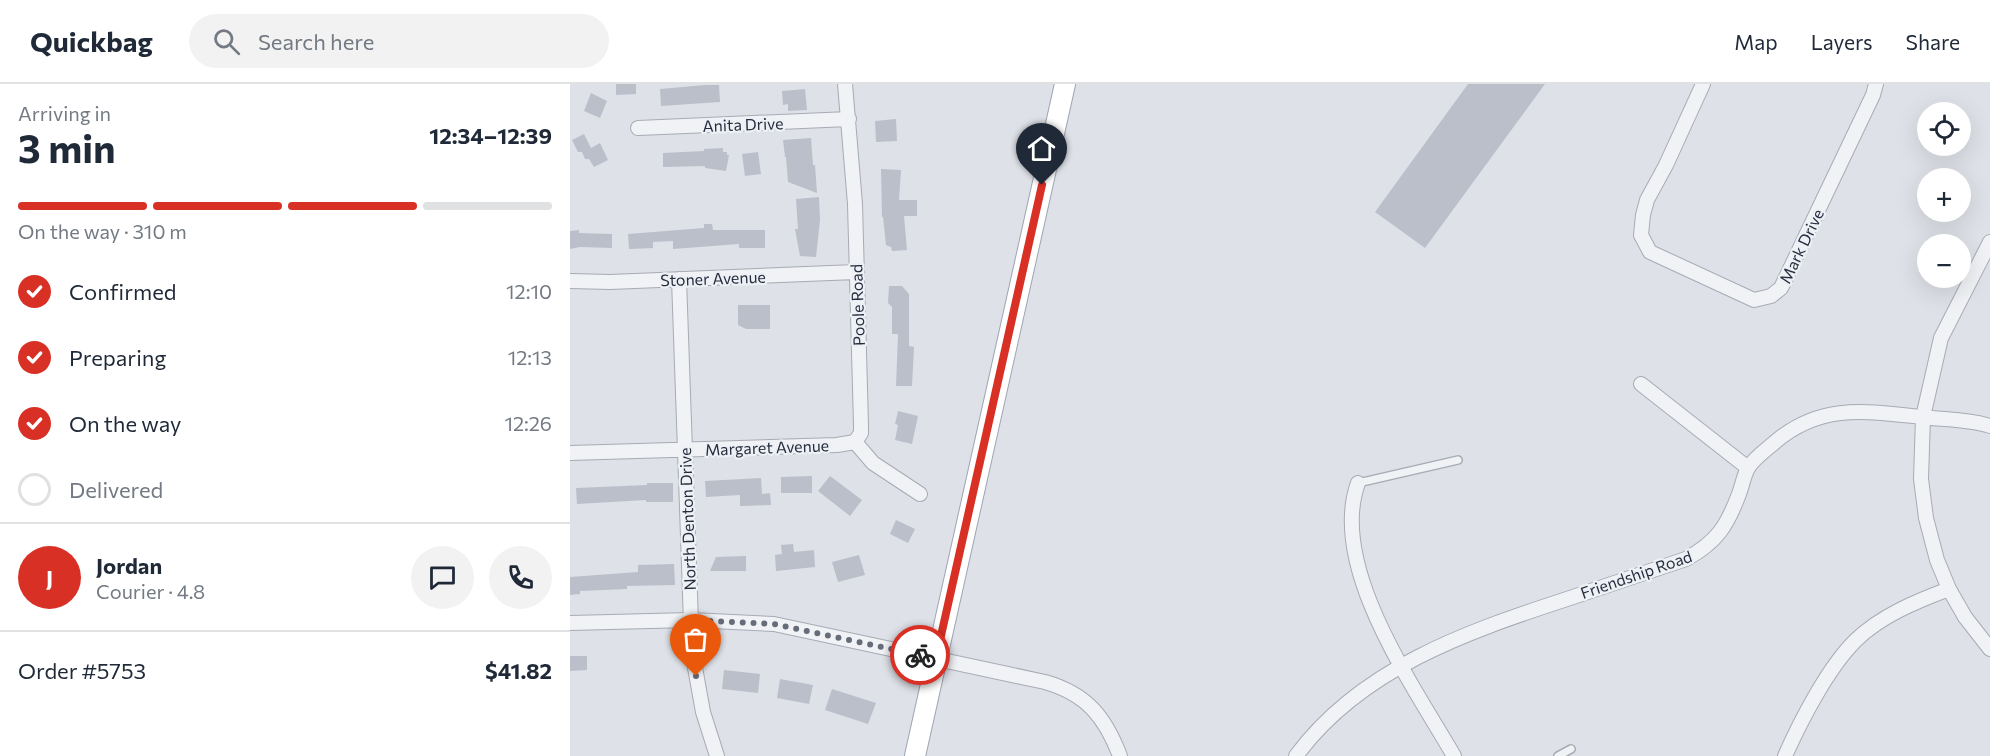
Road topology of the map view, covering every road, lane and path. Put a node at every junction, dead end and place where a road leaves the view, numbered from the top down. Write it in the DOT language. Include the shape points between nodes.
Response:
graph roads {
  1 [pos="845,84"];
  2 [pos="1065,84"];
  3 [pos="1702,84"];
  4 [pos="1875,84"];
  5 [pos="849,119"];
  6 [pos="638,128"];
  7 [pos="1990,242"];
  8 [pos="856,272"];
  9 [pos="679,279"];
  10 [pos="570,281"];
  11 [pos="1641,384"];
  12 [pos="1923,417"];
  13 [pos="1990,426"];
  14 [pos="855,442"];
  15 [pos="685,450"];
  16 [pos="570,453"];
  17 [pos="1458,460"];
  18 [pos="1748,468"];
  19 [pos="1358,483"];
  20 [pos="920,494"];
  21 [pos="1949,589"];
  22 [pos="691,620"];
  23 [pos="570,623"];
  24 [pos="1990,649"];
  25 [pos="936,658"];
  26 [pos="1401,665"];
  27 [pos="1571,749"];
  28 [pos="717,756"];
  29 [pos="915,756"];
  30 [pos="1120,756"];
  31 [pos="1296,756"];
  32 [pos="1454,756"];
  33 [pos="1558,756"];
  34 [pos="1785,756"];
  1 -- 5 [label="street, Poole Road"];
  2 -- 25 [label="main road"];
  3 -- 4 [label="street, Mark Drive" via="1647,200 1641,235 1650,252 1754,300 1771,296 1782,288"];
  5 -- 6 [label="street, Anita Drive"];
  5 -- 8 [label="street, Poole Road"];
  7 -- 12 [label="street" via="1941,338"];
  8 -- 9 [label="street, Stoner Avenue"];
  8 -- 14 [label="street, Poole Road" via="861,433"];
  9 -- 10 [label="street, Stoner Avenue"];
  9 -- 15 [label="street, North Denton Drive"];
  11 -- 18 [label="street"];
  12 -- 13 [label="street, Friendship Road"];
  12 -- 18 [label="street, Friendship Road" via="1835,412 1792,428"];
  12 -- 21 [label="street" via="1921,479 1926,518"];
  14 -- 15 [label="street, Margaret Avenue"];
  14 -- 20 [label="street" via="873,463"];
  15 -- 16 [label="street, Margaret Avenue"];
  15 -- 22 [label="street, North Denton Drive"];
  17 -- 19 [label="lane"];
  18 -- 26 [label="street, Friendship Road" via="1729,517 1713,542 1702,550 1686,559 1475,631"];
  19 -- 26 [label="street" via="1351,518 1356,559 1366,594"];
  21 -- 24 [label="street"];
  21 -- 34 [label="street" via="1894,614 1855,641 1836,663"];
  22 -- 23 [label="street"];
  22 -- 25 [label="street" via="774,624"];
  22 -- 28 [label="street, North Denton Drive" via="697,688"];
  25 -- 29 [label="main road"];
  25 -- 30 [label="street" via="1045,682 1082,698 1111,732"];
  26 -- 31 [label="street, Friendship Road" via="1337,711"];
  26 -- 32 [label="street"];
  27 -- 33 [label="lane"];
}
